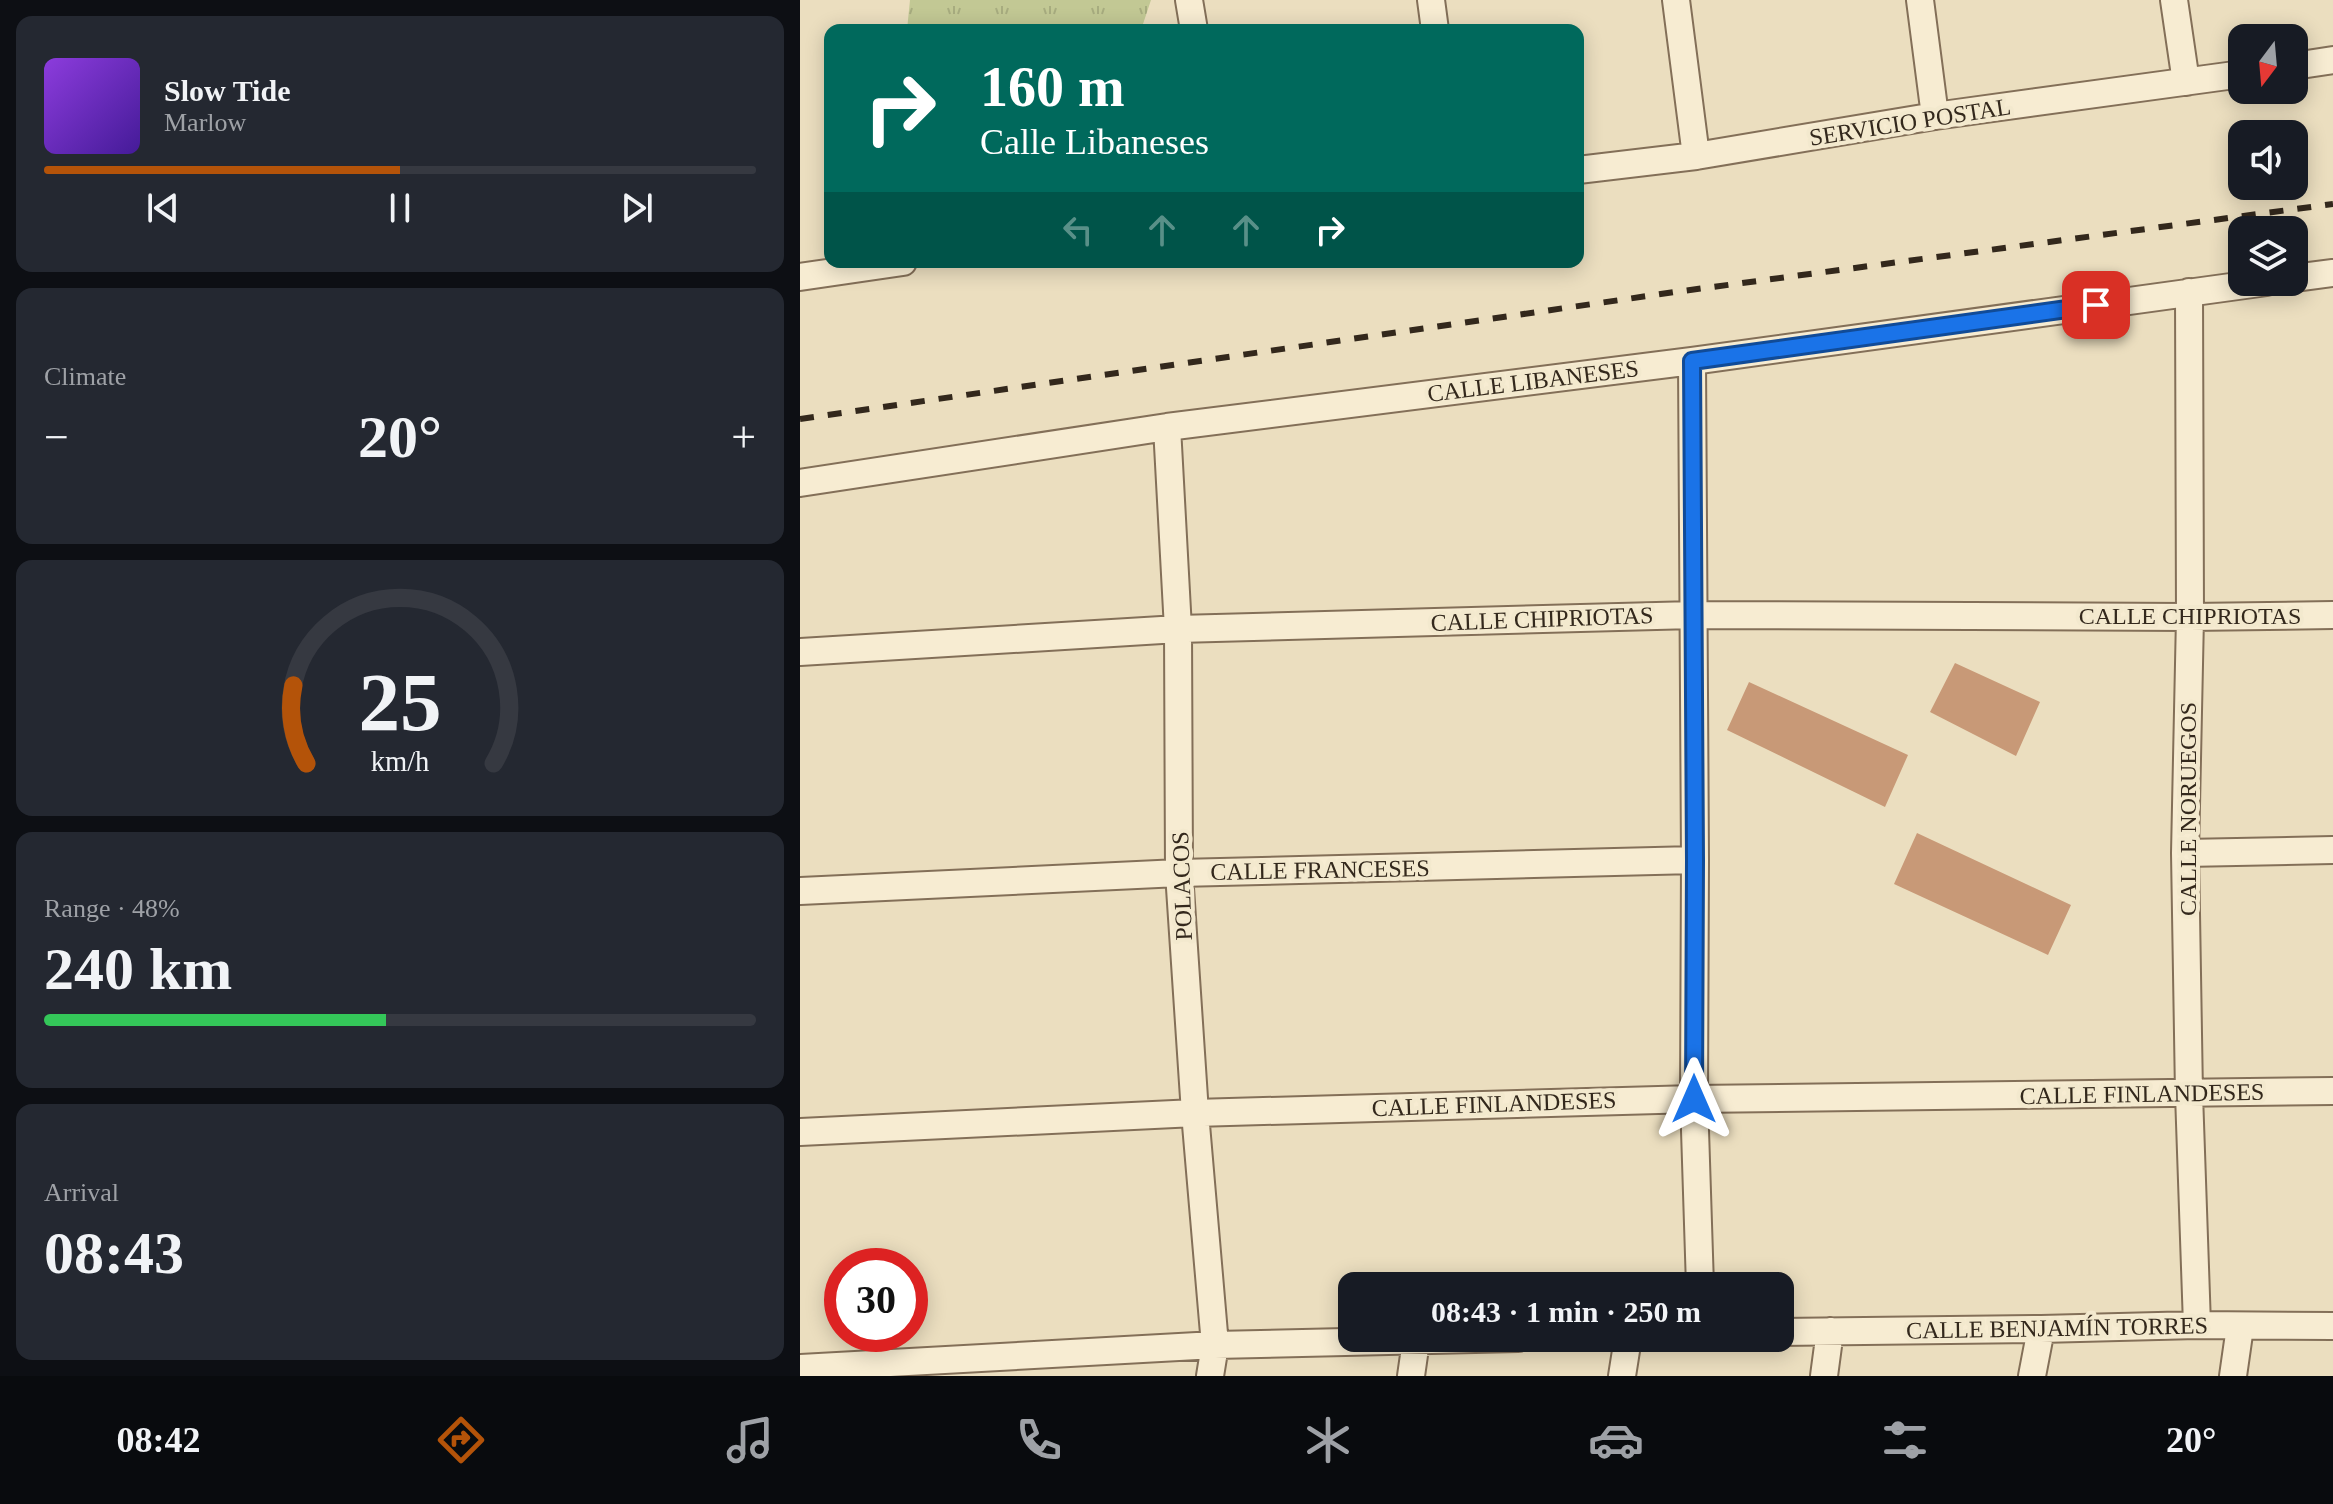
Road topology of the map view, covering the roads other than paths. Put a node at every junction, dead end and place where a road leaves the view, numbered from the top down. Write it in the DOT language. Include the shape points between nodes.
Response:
graph roads {
  1 [pos="1189,0"];
  2 [pos="1431,0"];
  3 [pos="1676,0"];
  4 [pos="1920,0"];
  5 [pos="2174,0"];
  6 [pos="1193,24"];
  7 [pos="1434,24"];
  8 [pos="2333,60"];
  9 [pos="2308,64"];
  10 [pos="2228,76"];
  11 [pos="2186,82"];
  12 [pos="1935,116"];
  13 [pos="1696,156"];
  14 [pos="1584,169"];
  15 [pos="862,268"];
  16 [pos="2333,273"];
  17 [pos="2308,276"];
  18 [pos="800,277"];
  19 [pos="2228,287"];
  20 [pos="2189,292"];
  21 [pos="1692,361"];
  22 [pos="1167,427"];
  23 [pos="800,483"];
  24 [pos="1694,615"];
  25 [pos="2333,615"];
  26 [pos="2190,617"];
  27 [pos="1178,629"];
  28 [pos="800,652"];
  29 [pos="2333,850"];
  30 [pos="2185,853"];
  31 [pos="1695,860"];
  32 [pos="1179,873"];
  33 [pos="800,891"];
  34 [pos="2333,1091"];
  35 [pos="2189,1094"];
  36 [pos="1694,1099"];
  37 [pos="1195,1113"];
  38 [pos="800,1132"];
  39 [pos="1700,1272"];
  40 [pos="2197,1325"];
  41 [pos="2333,1326"];
  42 [pos="2240,1327"];
  43 [pos="2041,1329"];
  44 [pos="1830,1331"];
  45 [pos="1794,1332"];
  46 [pos="1338,1343"];
  47 [pos="1215,1345"];
  48 [pos="1414,1352"];
  49 [pos="1626,1352"];
  50 [pos="1010,1367"];
  51 [pos="808,1370"];
  52 [pos="1210,1376"];
  53 [pos="1411,1376"];
  54 [pos="1622,1376"];
  55 [pos="1824,1376"];
  56 [pos="2032,1376"];
  57 [pos="2233,1376"];
  1 -- 6 [label="street"];
  2 -- 7 [label="street"];
  3 -- 13 [label="street"];
  4 -- 12 [label="street"];
  5 -- 11 [label="street"];
  8 -- 9 [label="street"];
  10 -- 11 [label="street, SERVICIO POSTAL"];
  11 -- 12 [label="street, SERVICIO POSTAL"];
  12 -- 13 [label="street, SERVICIO POSTAL"];
  13 -- 14 [label="street, SERVICIO POSTAL"];
  15 -- 18 [label="street"];
  16 -- 17 [label="street"];
  19 -- 20 [label="street, CALLE LIBANESES"];
  20 -- 21 [label="street, CALLE LIBANESES"];
  20 -- 26 [label="street, CALLE NORUEGOS"];
  21 -- 22 [label="street, CALLE LIBANESES"];
  21 -- 24 [label="street"];
  22 -- 23 [label="street, CALLE LIBANESES"];
  22 -- 27 [label="street, POLACOS"];
  24 -- 26 [label="street, CALLE CHIPRIOTAS"];
  24 -- 27 [label="street, CALLE CHIPRIOTAS"];
  24 -- 31 [label="street"];
  25 -- 26 [label="street, CALLE CHIPRIOTAS"];
  26 -- 30 [label="street, CALLE NORUEGOS"];
  27 -- 28 [label="street, CALLE CHIPRIOTAS"];
  27 -- 32 [label="street, POLACOS"];
  29 -- 30 [label="street"];
  30 -- 35 [label="street, CALLE NORUEGOS"];
  31 -- 32 [label="street, CALLE FRANCESES"];
  31 -- 36 [label="street"];
  32 -- 33 [label="street, CALLE FRANCESES"];
  32 -- 37 [label="street, POLACOS"];
  34 -- 35 [label="street, CALLE FINLANDESES"];
  35 -- 36 [label="street, CALLE FINLANDESES"];
  35 -- 40 [label="street, CALLE NORUEGOS"];
  36 -- 37 [label="street, CALLE FINLANDESES"];
  36 -- 39 [label="street"];
  37 -- 38 [label="street, CALLE FINLANDESES"];
  37 -- 47 [label="street, POLACOS"];
  40 -- 42 [label="street, CALLE BENJAMÍN TORRES"];
  40 -- 43 [label="street, CALLE BENJAMÍN TORRES"];
  41 -- 42 [label="street, CALLE BENJAMÍN TORRES"];
  42 -- 57 [label="street"];
  43 -- 44 [label="street, CALLE BENJAMÍN TORRES"];
  43 -- 56 [label="street"];
  44 -- 45 [label="street, CALLE BENJAMÍN TORRES"];
  44 -- 55 [label="street"];
  46 -- 47 [label="street"];
  47 -- 50 [label="street"];
  47 -- 52 [label="street, POLACOS"];
  48 -- 53 [label="street"];
  49 -- 54 [label="street"];
  50 -- 51 [label="street"];
}
